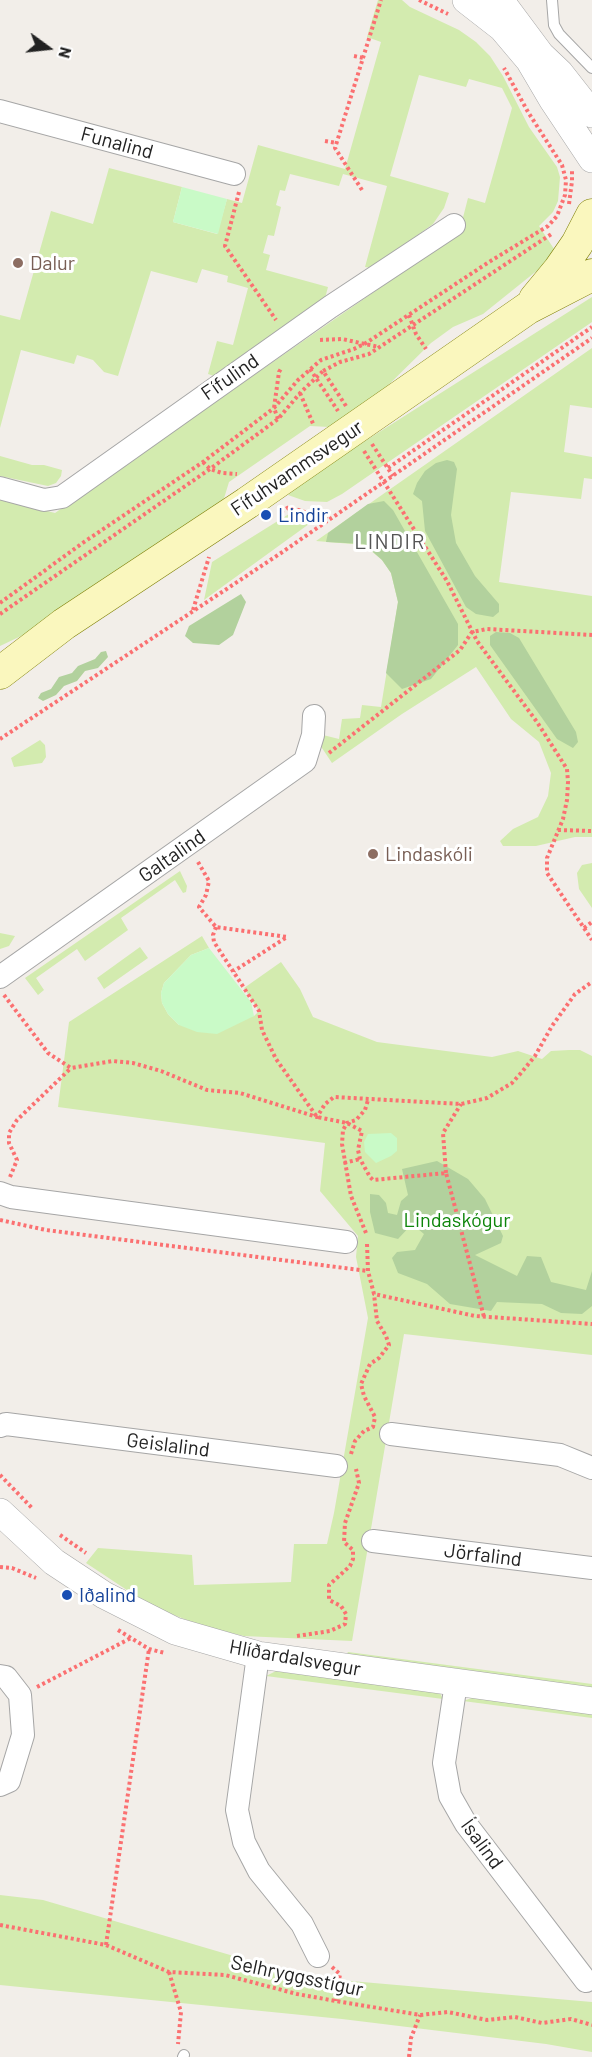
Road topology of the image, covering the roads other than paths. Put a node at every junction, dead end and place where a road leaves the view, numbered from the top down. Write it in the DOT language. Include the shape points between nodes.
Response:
graph roads {
  1 [pos="500,0"];
  2 [pos="552,0"];
  3 [pos="461,9"];
  4 [pos="592,68"];
  5 [pos="0,111"];
  6 [pos="592,114"];
  7 [pos="580,159"];
  8 [pos="234,174"];
  9 [pos="580,210"];
  10 [pos="454,225"];
  11 [pos="592,275"];
  12 [pos="528,308"];
  13 [pos="0,488"];
  14 [pos="64,624"];
  15 [pos="0,654"];
  16 [pos="0,673"];
  17 [pos="314,716"];
  18 [pos="1,985"];
  19 [pos="1,1194"];
  20 [pos="346,1242"];
  21 [pos="0,1426"];
  22 [pos="391,1434"];
  23 [pos="347,1462"];
  24 [pos="592,1468"];
  25 [pos="0,1512"];
  26 [pos="373,1541"];
  27 [pos="592,1568"];
  28 [pos="258,1655"];
  29 [pos="0,1676"];
  30 [pos="456,1683"];
  31 [pos="592,1701"];
  32 [pos="0,1785"];
  33 [pos="318,1956"];
  34 [pos="586,1980"];
  1 -- 6 [label="street"];
  2 -- 4 [label="lane" via="554,25"];
  3 -- 7 [label="street" via="502,28 530,60"];
  5 -- 8 [label="street, Funalind"];
  9 -- 12 [label="main road, Fífuhvammsvegur" via="577,244"];
  10 -- 13 [label="street, Fífulind" via="330,307 292,343 62,496 44,500"];
  11 -- 12 [label="main road, Fífuhvammsvegur"];
  12 -- 14 [label="main road, Fífuhvammsvegur"];
  14 -- 15 [label="main road, Fífuhvammsvegur"];
  14 -- 16 [label="main road, Fífuhvammsvegur"];
  17 -- 18 [label="street, Galtalind" via="305,761"];
  19 -- 20 [label="street"];
  21 -- 23 [label="street, Geislalind"];
  22 -- 24 [label="street" via="560,1455"];
  25 -- 28 [label="street, Hlíðardalsvegur" via="54,1562 104,1595 175,1631"];
  26 -- 27 [label="street, Jörfalind"];
  28 -- 30 [label="street, Hlíðardalsvegur"];
  28 -- 33 [label="street" via="237,1810 244,1842 260,1870 302,1924"];
  29 -- 32 [label="street" via="6,1677 20,1695 23,1735 9,1781"];
  30 -- 31 [label="street, Hlíðardalsvegur"];
  30 -- 34 [label="street, Ísalind" via="444,1763 450,1796 466,1824"];
}
